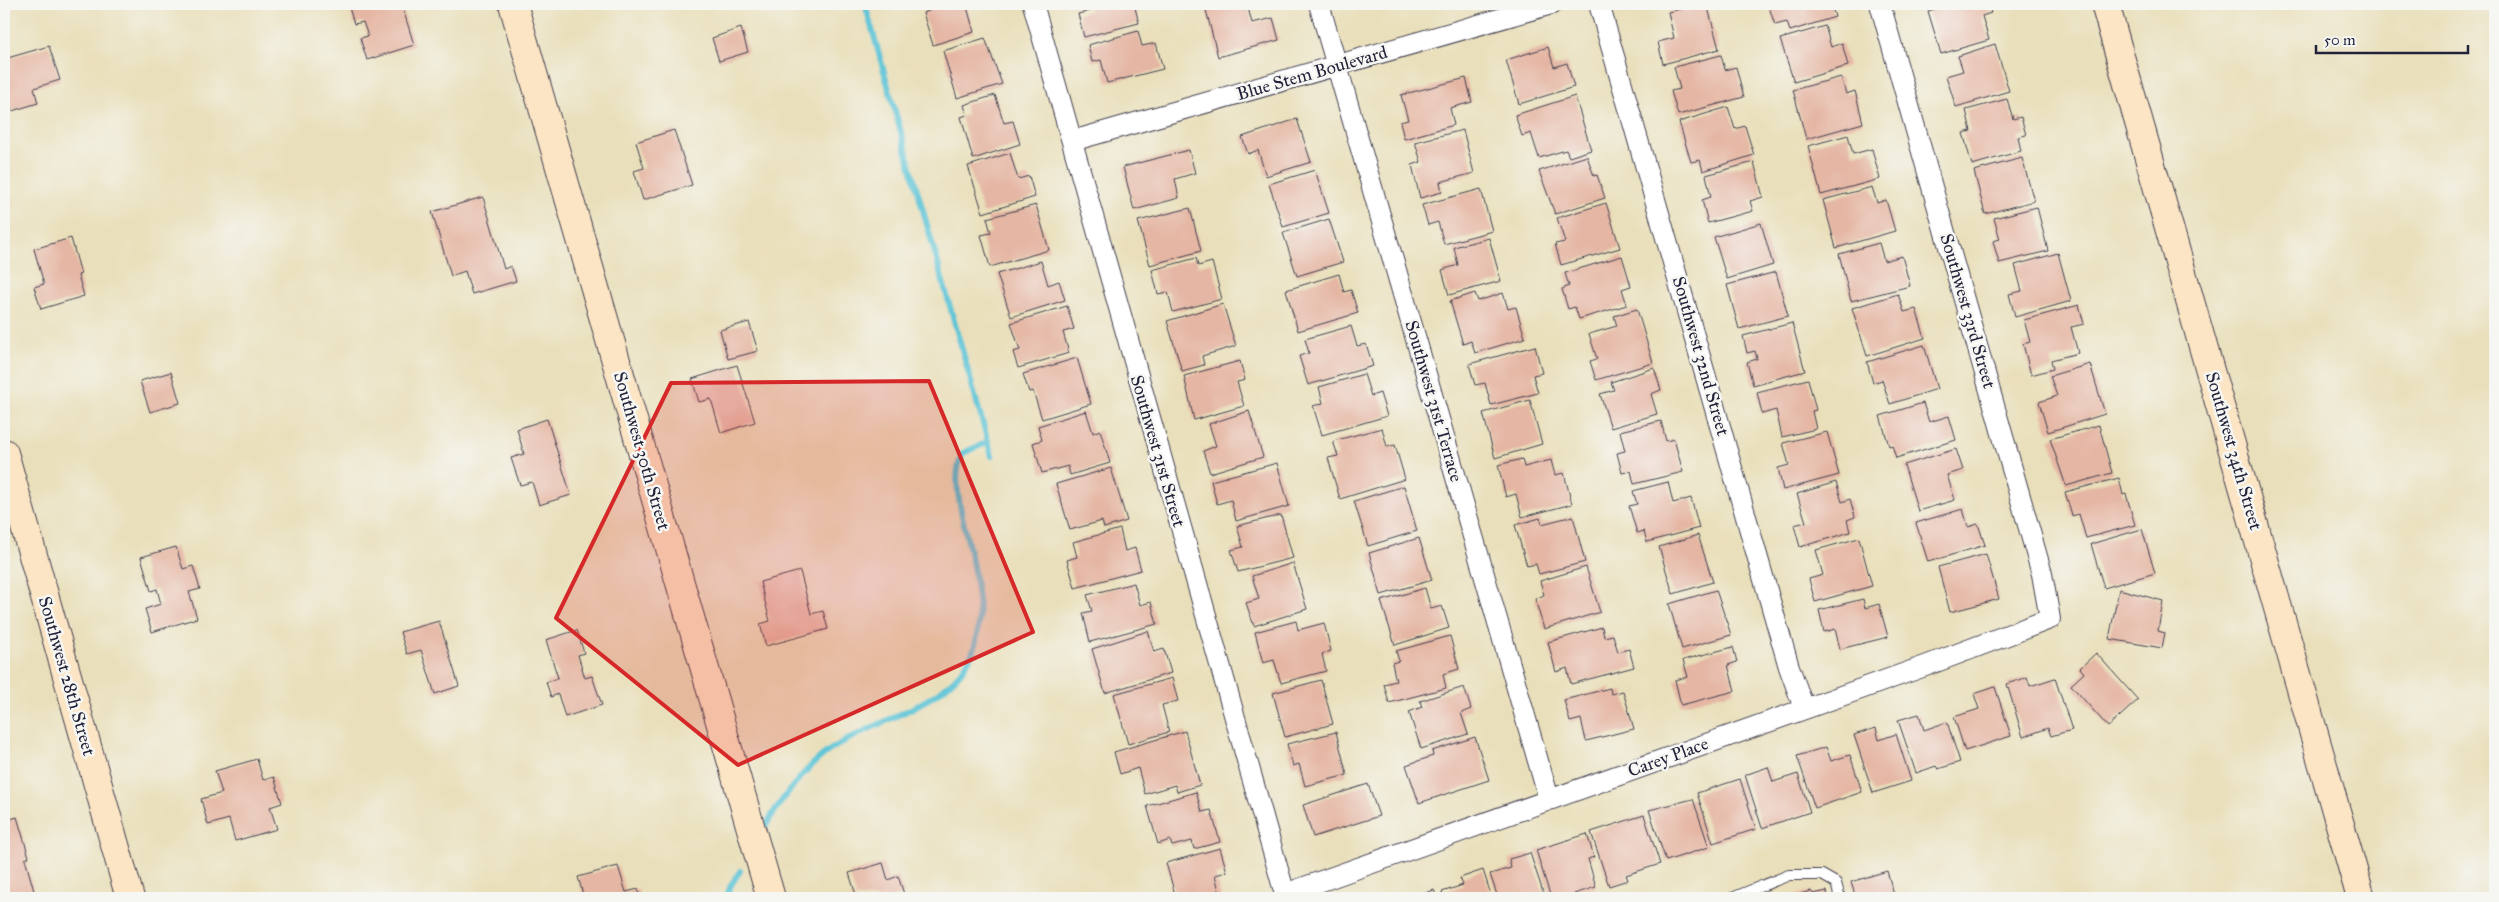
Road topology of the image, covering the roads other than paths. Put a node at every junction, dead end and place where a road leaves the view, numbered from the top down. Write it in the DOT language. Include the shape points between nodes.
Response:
graph roads {
  1 [pos="513,4"];
  2 [pos="1033,4"];
  3 [pos="1319,4"];
  4 [pos="1552,4"];
  5 [pos="1599,4"];
  6 [pos="1880,4"];
  7 [pos="2106,4"];
  8 [pos="1336,65"];
  9 [pos="1072,141"];
  10 [pos="4,453"];
  11 [pos="2050,619"];
  12 [pos="1804,708"];
  13 [pos="1549,799"];
  14 [pos="1286,896"];
  15 [pos="130,898"];
  16 [pos="771,898"];
  17 [pos="1732,898"];
  18 [pos="1840,898"];
  19 [pos="2361,898"];
  1 -- 16 [label="street, Southwest 30th Street"];
  2 -- 9 [label="street, Southwest 31st Street"];
  3 -- 8 [label="street, Southwest 31st Terrace"];
  4 -- 8 [label="street, Blue Stem Boulevard"];
  5 -- 12 [label="street, Southwest 32nd Street" via="1786,658"];
  6 -- 11 [label="street, Southwest 33rd Street" via="2042,574"];
  7 -- 19 [label="street, Southwest 34th Street"];
  8 -- 9 [label="street, Blue Stem Boulevard"];
  8 -- 13 [label="street, Southwest 31st Terrace"];
  9 -- 14 [label="street, Southwest 31st Street"];
  10 -- 15 [label="street, Southwest 28th Street"];
  11 -- 12 [label="street, Carey Place"];
  12 -- 13 [label="street, Carey Place"];
  13 -- 14 [label="street, Carey Place"];
  17 -- 18 [label="lane" via="1789,875 1822,875 1836,882"];
}
